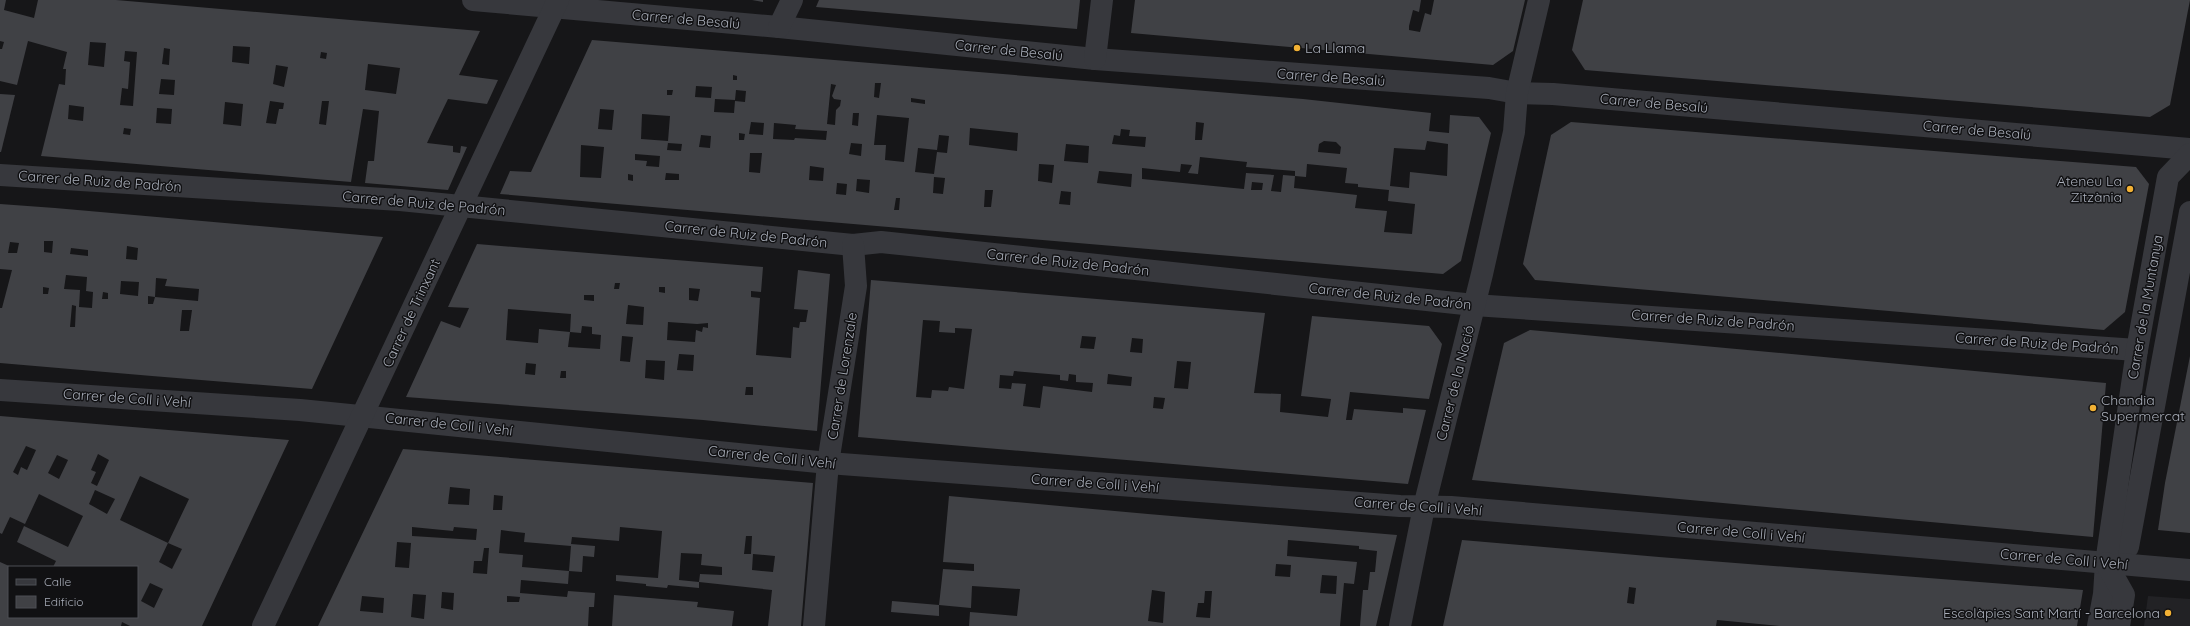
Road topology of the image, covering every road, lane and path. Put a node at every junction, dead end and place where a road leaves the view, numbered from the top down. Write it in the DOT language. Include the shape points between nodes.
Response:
graph roads {
  1 [pos="473,0"];
  2 [pos="792,0"];
  3 [pos="1102,0"];
  4 [pos="1539,0"];
  5 [pos="557,4"];
  6 [pos="779,27"];
  7 [pos="1095,59"];
  8 [pos="1517,93"];
  9 [pos="2190,148"];
  10 [pos="2190,154"];
  11 [pos="0,175"];
  12 [pos="462,206"];
  13 [pos="2190,212"];
  14 [pos="853,245"];
  15 [pos="1474,305"];
  16 [pos="2137,350"];
  17 [pos="0,390"];
  18 [pos="363,415"];
  19 [pos="828,463"];
  20 [pos="1424,507"];
  21 [pos="2106,563"];
  22 [pos="2190,570"];
  23 [pos="263,626"];
  24 [pos="814,626"];
  25 [pos="1400,626"];
  26 [pos="2098,626"];
  27 [pos="2119,626"];
  1 -- 5 [label="street, Carrer de Besalú"];
  2 -- 6 [label="street"];
  3 -- 7 [label="street"];
  4 -- 8 [label="street, Carrer de la Nació"];
  5 -- 6 [label="street, Carrer de Besalú"];
  5 -- 12 [label="street, Carrer de Trinxant"];
  6 -- 7 [label="street, Carrer de Besalú"];
  7 -- 8 [label="street, Carrer de Besalú" via="1489,88"];
  8 -- 9 [label="street, Carrer de Besalú"];
  8 -- 15 [label="street, Carrer de la Nació" via="1514,132"];
  10 -- 16 [label="street, Carrer de la Muntanya" via="2168,177"];
  11 -- 12 [label="street, Carrer de Ruiz de Padrón"];
  12 -- 14 [label="street, Carrer de Ruiz de Padrón"];
  12 -- 18 [label="street, Carrer de Trinxant"];
  13 -- 21 [label="street, Carrer de la Muntanya" via="2128,547"];
  14 -- 15 [label="street, Carrer de Ruiz de Padrón" via="881,242"];
  14 -- 19 [label="street, Carrer de Lorenzale" via="856,286"];
  15 -- 16 [label="street, Carrer de Ruiz de Padrón"];
  15 -- 20 [label="street, Carrer de la Nació"];
  16 -- 21 [label="street, Carrer de la Muntanya"];
  17 -- 18 [label="street, Carrer de Coll i Vehí"];
  18 -- 19 [label="street, Carrer de Coll i Vehí"];
  18 -- 23 [label="street, Carrer de Trinxant"];
  19 -- 20 [label="street, Carrer de Coll i Vehí"];
  19 -- 24 [label="street, Carrer de Lorenzale"];
  20 -- 21 [label="street, Carrer de Coll i Vehí" via="1451,507"];
  20 -- 25 [label="street, Carrer de la Nació"];
  21 -- 22 [label="street, Carrer de Coll i Vehí"];
  21 -- 26 [label="street, Carrer de la Muntanya"];
  21 -- 27 [label="street" via="2124,595"];
}
